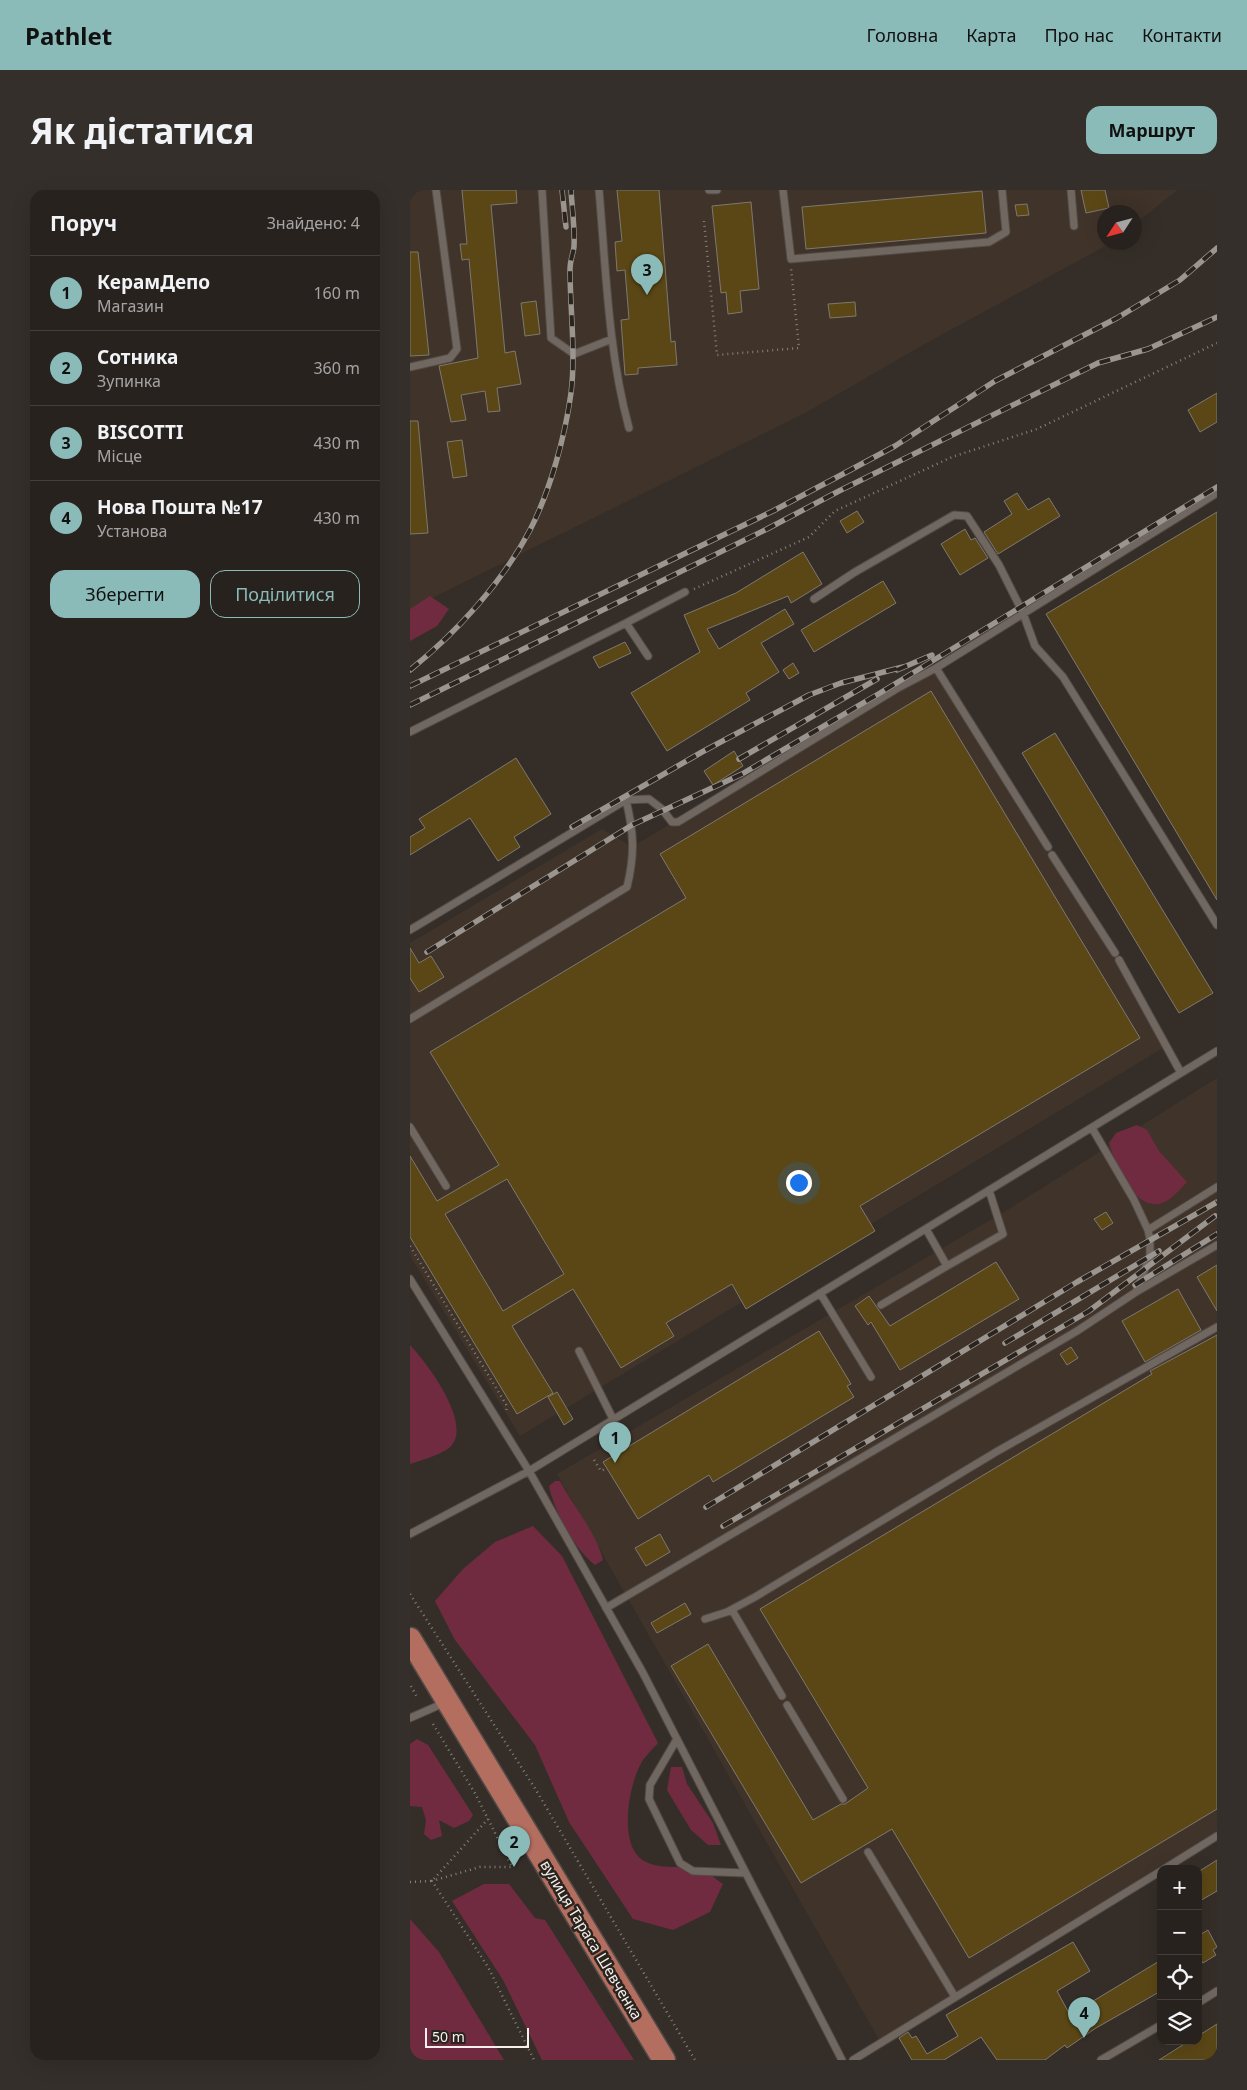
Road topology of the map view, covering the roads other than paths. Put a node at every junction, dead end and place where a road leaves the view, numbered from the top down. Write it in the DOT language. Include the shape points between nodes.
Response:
graph roads {
  1 [pos="436,190"];
  2 [pos="542,190"];
  3 [pos="599,190"];
  4 [pos="709,190"];
  5 [pos="717,190"];
  6 [pos="783,190"];
  7 [pos="1002,190"];
  8 [pos="1070,190"];
  9 [pos="1074,226"];
  10 [pos="612,339"];
  11 [pos="410,367"];
  12 [pos="629,428"];
  13 [pos="1217,493"];
  14 [pos="685,592"];
  15 [pos="814,599"];
  16 [pos="1024,613"];
  17 [pos="626,623"];
  18 [pos="648,656"];
  19 [pos="936,668"];
  20 [pos="410,732"];
  21 [pos="626,800"];
  22 [pos="1048,847"];
  23 [pos="1052,855"];
  24 [pos="1217,925"];
  25 [pos="410,930"];
  26 [pos="1115,953"];
  27 [pos="1119,960"];
  28 [pos="410,1019"];
  29 [pos="1217,1051"];
  30 [pos="1181,1073"];
  31 [pos="410,1127"];
  32 [pos="1092,1128"];
  33 [pos="446,1186"];
  34 [pos="1217,1188"];
  35 [pos="989,1190"];
  36 [pos="926,1229"];
  37 [pos="1148,1230"];
  38 [pos="1217,1245"];
  39 [pos="948,1266"];
  40 [pos="410,1279"];
  41 [pos="1136,1292"];
  42 [pos="820,1293"];
  43 [pos="881,1306"];
  44 [pos="1217,1327"];
  45 [pos="579,1352"];
  46 [pos="871,1376"];
  47 [pos="613,1419"];
  48 [pos="528,1471"];
  49 [pos="410,1534"];
  50 [pos="606,1608"];
  51 [pos="732,1610"];
  52 [pos="705,1619"];
  53 [pos="410,1639"];
  54 [pos="782,1696"];
  55 [pos="447,1701"];
  56 [pos="787,1705"];
  57 [pos="410,1718"];
  58 [pos="677,1739"];
  59 [pos="843,1799"];
  60 [pos="1217,1836"];
  61 [pos="868,1852"];
  62 [pos="1170,1865"];
  63 [pos="745,1873"];
  64 [pos="1157,1873"];
  65 [pos="1217,1991"];
  66 [pos="955,1997"];
  67 [pos="1201,2000"];
  68 [pos="1157,2027"];
  69 [pos="664,2060"];
  70 [pos="842,2060"];
  71 [pos="852,2060"];
  72 [pos="1102,2060"];
  1 -- 11 [label="lane" via="457,349 450,358"];
  2 -- 10 [label="lane" via="551,338 574,354"];
  3 -- 10 [label="lane"];
  4 -- 5 [label="lane"];
  6 -- 7 [label="lane" via="791,259 989,242 1006,232"];
  8 -- 9 [label="lane"];
  10 -- 12 [label="lane" via="620,396"];
  13 -- 16 [label="lane"];
  14 -- 17 [label="lane"];
  15 -- 16 [label="lane" via="954,516 968,516"];
  16 -- 19 [label="lane"];
  16 -- 24 [label="lane" via="1035,646 1062,677"];
  17 -- 18 [label="lane"];
  17 -- 20 [label="lane"];
  19 -- 21 [label="lane" via="678,822 672,822 649,798"];
  19 -- 22 [label="lane"];
  21 -- 25 [label="lane"];
  21 -- 28 [label="lane" via="633,828 633,861 627,887"];
  23 -- 26 [label="lane"];
  27 -- 30 [label="lane"];
  29 -- 30 [label="lane"];
  30 -- 32 [label="lane"];
  31 -- 33 [label="lane"];
  32 -- 35 [label="lane"];
  32 -- 37 [label="lane"];
  34 -- 37 [label="lane"];
  35 -- 36 [label="lane"];
  35 -- 39 [label="lane" via="1004,1234"];
  36 -- 39 [label="lane"];
  36 -- 42 [label="lane"];
  37 -- 41 [label="lane" via="1150,1256"];
  38 -- 41 [label="lane"];
  39 -- 43 [label="lane"];
  40 -- 48 [label="lane"];
  41 -- 50 [label="lane" via="1077,1332"];
  42 -- 46 [label="lane"];
  42 -- 47 [label="lane"];
  44 -- 51 [label="lane" via="996,1452"];
  45 -- 47 [label="lane"];
  47 -- 48 [label="lane"];
  48 -- 49 [label="lane"];
  48 -- 50 [label="lane"];
  50 -- 58 [label="lane"];
  51 -- 52 [label="lane"];
  51 -- 54 [label="lane"];
  53 -- 55 [label="main road, вулиця Тараса Шевченка"];
  55 -- 57 [label="lane"];
  55 -- 69 [label="main road, вулиця Тараса Шевченка"];
  56 -- 59 [label="lane"];
  58 -- 63 [label="lane"];
  58 -- 63 [label="lane" via="650,1785 648,1799 680,1863 694,1871"];
  60 -- 62 [label="lane"];
  61 -- 66 [label="lane"];
  63 -- 70 [label="lane"];
  64 -- 66 [label="lane"];
  65 -- 67 [label="lane"];
  66 -- 71 [label="lane"];
  68 -- 72 [label="lane"];
}
